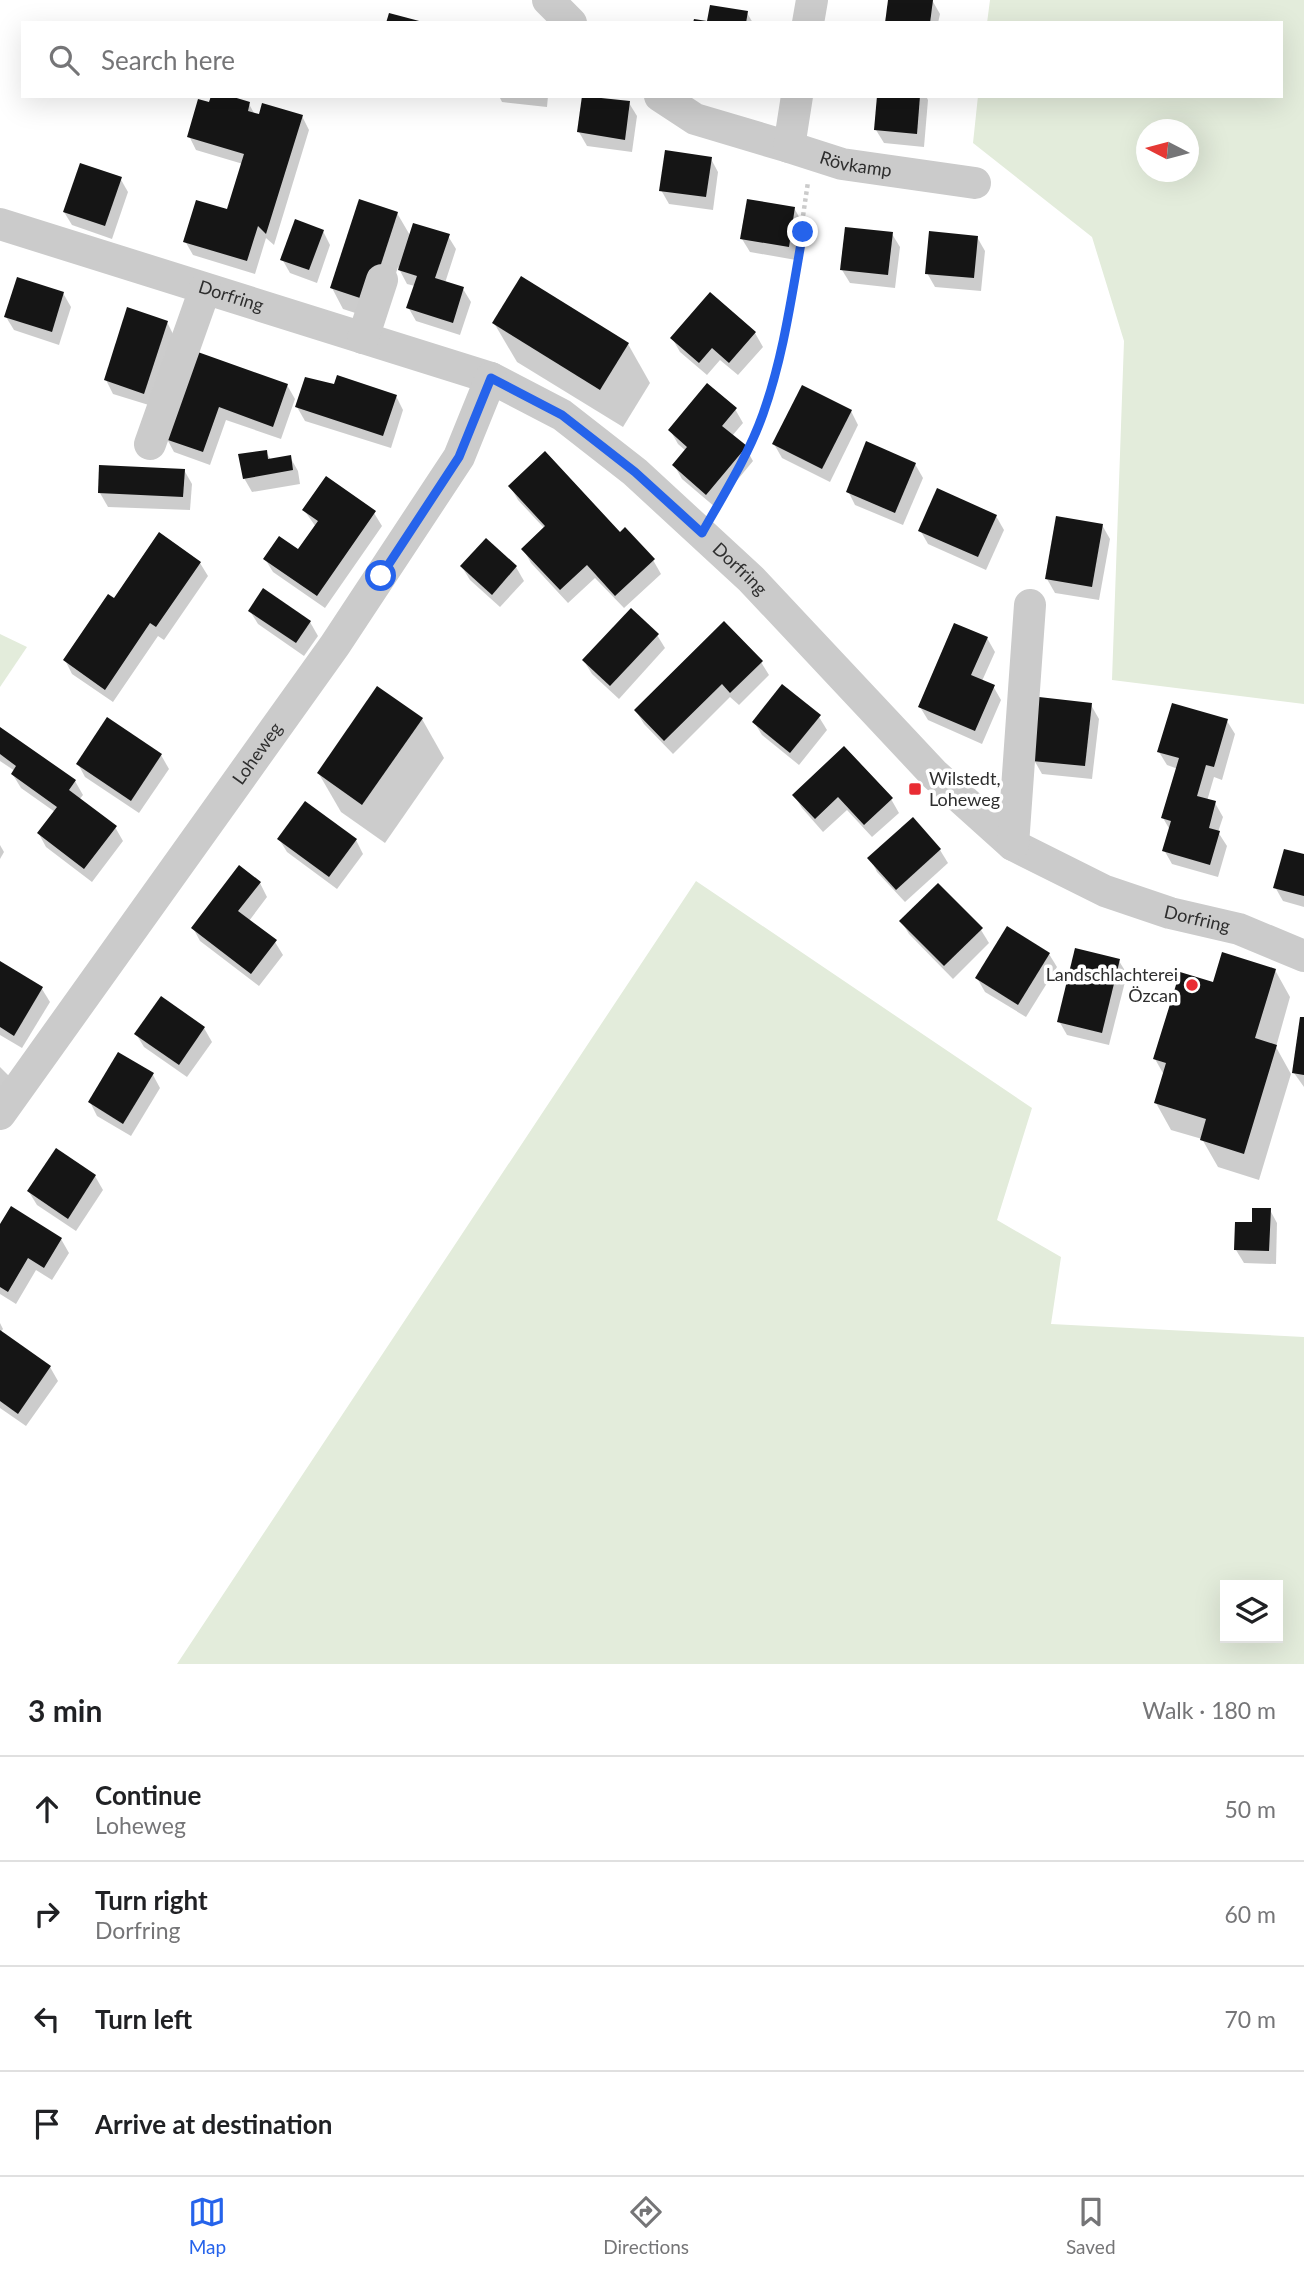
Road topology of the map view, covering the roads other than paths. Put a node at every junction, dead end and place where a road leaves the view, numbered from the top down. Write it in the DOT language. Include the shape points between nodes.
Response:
graph roads {
  1 [pos="548,0"];
  2 [pos="812,0"];
  3 [pos="569,21"];
  4 [pos="808,21"];
  5 [pos="663,98"];
  6 [pos="797,98"];
  7 [pos="800,151"];
  8 [pos="975,183"];
  9 [pos="0,224"];
  10 [pos="382,280"];
  11 [pos="205,289"];
  12 [pos="363,338"];
  13 [pos="491,378"];
  14 [pos="150,444"];
  15 [pos="1030,606"];
  16 [pos="1013,845"];
  17 [pos="1304,956"];
  18 [pos="0,1114"];
  1 -- 3 [label="street"];
  2 -- 4 [label="street"];
  5 -- 7 [label="street, Rövkamp" via="695,119"];
  6 -- 7 [label="street"];
  7 -- 8 [label="street, Rövkamp" via="842,164"];
  9 -- 11 [label="street, Dorfring"];
  10 -- 12 [label="street"];
  11 -- 12 [label="street, Dorfring"];
  11 -- 14 [label="street"];
  12 -- 13 [label="street, Dorfring"];
  13 -- 16 [label="street, Dorfring" via="562,415 635,472 757,584 934,774"];
  13 -- 18 [label="street, Loheweg" via="459,457 335,645"];
  15 -- 16 [label="street"];
  16 -- 17 [label="street, Dorfring" via="1105,891 1239,929"];
}
